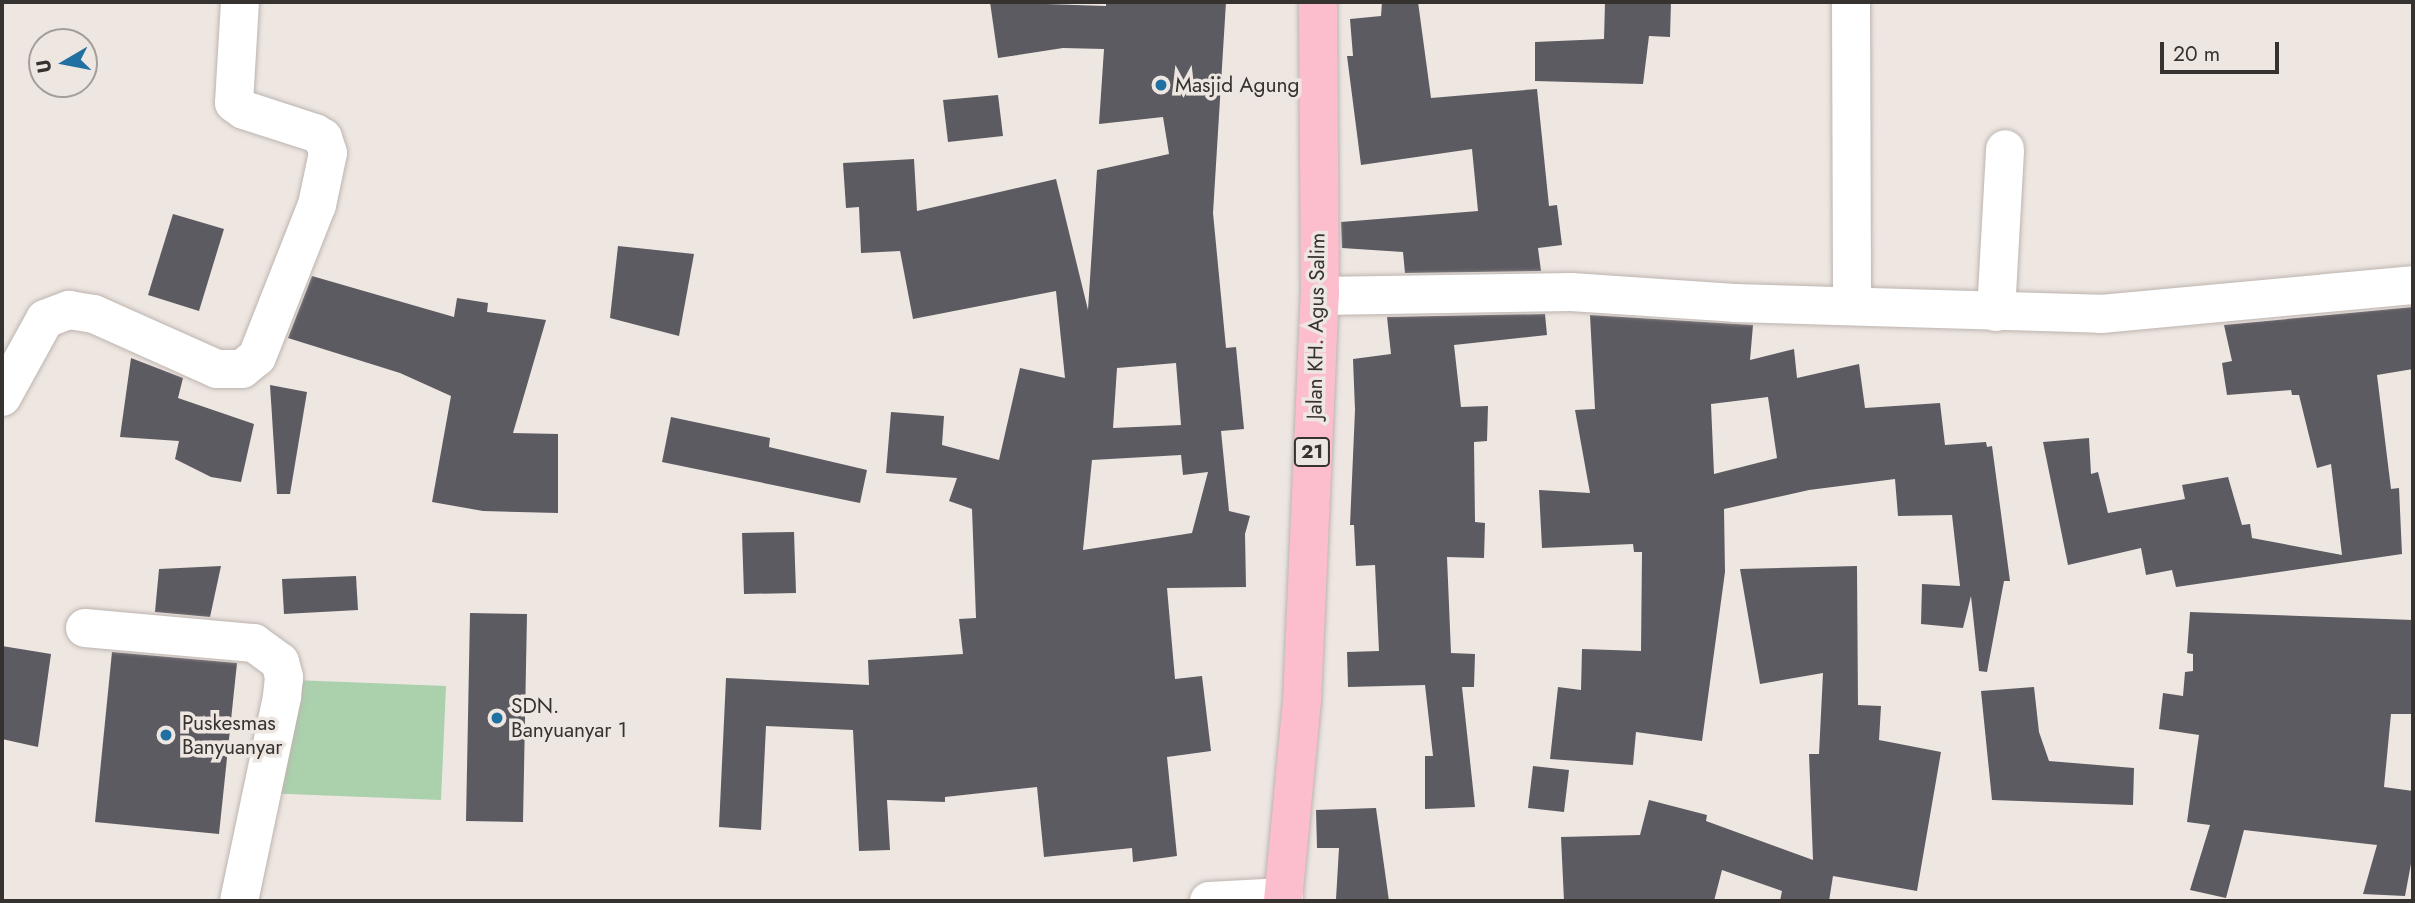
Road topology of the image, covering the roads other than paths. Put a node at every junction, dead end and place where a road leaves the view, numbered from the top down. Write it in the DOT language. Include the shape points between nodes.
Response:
graph roads {
  1 [pos="240,2"];
  2 [pos="1318,2"];
  3 [pos="1851,2"];
  4 [pos="2005,149"];
  5 [pos="2413,285"];
  6 [pos="1320,296"];
  7 [pos="1852,304"];
  8 [pos="1996,312"];
  9 [pos="2,397"];
  10 [pos="85,628"];
  11 [pos="1283,899"];
  12 [pos="239,901"];
  13 [pos="1209,901"];
  1 -- 9 [label="street" via="234,103 315,133 323,138 328,153 317,205 257,357 242,369 217,369 94,314 69,310 45,319"];
  2 -- 6 [label="highway, Jalan KH. Agus Salim / 21"];
  3 -- 7 [label="street"];
  4 -- 8 [label="street"];
  5 -- 8 [label="street" via="2101,314"];
  6 -- 7 [label="street" via="1571,292"];
  6 -- 11 [label="highway, Jalan KH. Agus Salim / 21" via="1301,701"];
  7 -- 8 [label="street"];
  10 -- 12 [label="street" via="254,643 279,662 284,677 282,697"];
  11 -- 13 [label="street"];
}
